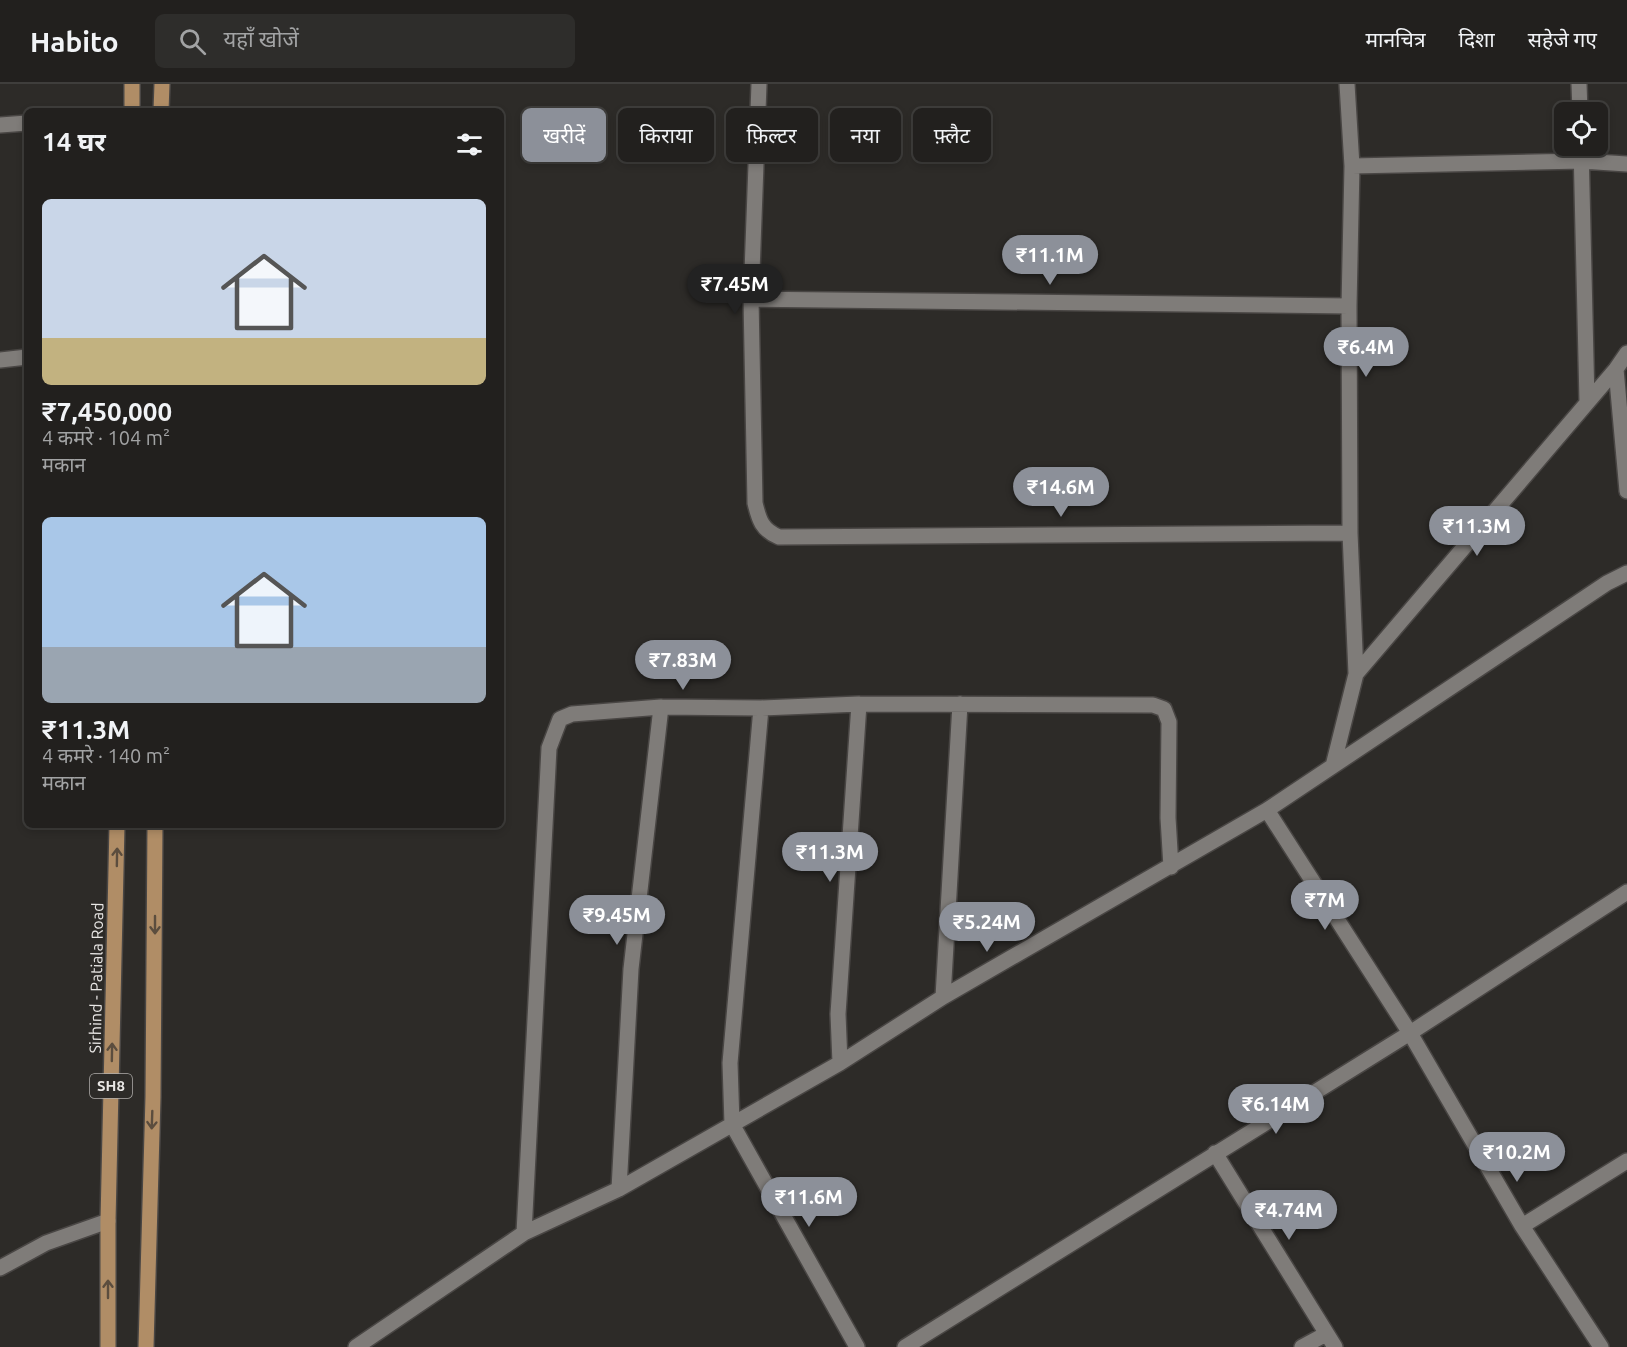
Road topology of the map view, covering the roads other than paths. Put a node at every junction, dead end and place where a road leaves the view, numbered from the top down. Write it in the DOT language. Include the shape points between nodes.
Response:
graph roads {
  1 [pos="132,84"];
  2 [pos="162,84"];
  3 [pos="759,84"];
  4 [pos="1347,84"];
  5 [pos="1579,84"];
  6 [pos="1580,102"];
  7 [pos="132,108"];
  8 [pos="161,108"];
  9 [pos="24,123"];
  10 [pos="0,125"];
  11 [pos="1581,156"];
  12 [pos="1581,161"];
  13 [pos="1627,164"];
  14 [pos="1352,166"];
  15 [pos="752,299"];
  16 [pos="1349,306"];
  17 [pos="1627,353"];
  18 [pos="24,357"];
  19 [pos="0,360"];
  20 [pos="1616,369"];
  21 [pos="1587,402"];
  22 [pos="1627,492"];
  23 [pos="1350,533"];
  24 [pos="1627,573"];
  25 [pos="1356,674"];
  26 [pos="859,704"];
  27 [pos="960,704"];
  28 [pos="661,707"];
  29 [pos="760,708"];
  30 [pos="1334,766"];
  31 [pos="1267,810"];
  32 [pos="117,828"];
  33 [pos="155,828"];
  34 [pos="1171,867"];
  35 [pos="1627,892"];
  36 [pos="943,998"];
  37 [pos="1410,1033"];
  38 [pos="840,1063"];
  39 [pos="732,1124"];
  40 [pos="1215,1153"];
  41 [pos="1627,1161"];
  42 [pos="619,1189"];
  43 [pos="108,1221"];
  44 [pos="1522,1226"];
  45 [pos="524,1233"];
  46 [pos="0,1268"];
  47 [pos="1326,1334"];
  48 [pos="108,1347"];
  49 [pos="146,1347"];
  50 [pos="356,1347"];
  51 [pos="858,1347"];
  52 [pos="905,1347"];
  53 [pos="1302,1347"];
  54 [pos="1335,1347"];
  55 [pos="1601,1347"];
  1 -- 7 [label="main road"];
  2 -- 8 [label="main road"];
  3 -- 15 [label="street"];
  4 -- 14 [label="street"];
  5 -- 6 [label="street"];
  9 -- 10 [label="street"];
  11 -- 12 [label="street"];
  12 -- 13 [label="street"];
  12 -- 14 [label="street"];
  12 -- 21 [label="street"];
  14 -- 16 [label="street"];
  15 -- 16 [label="street"];
  15 -- 23 [label="street" via="755,503 759,521 773,535"];
  16 -- 23 [label="street"];
  17 -- 20 [label="street"];
  18 -- 19 [label="street"];
  20 -- 21 [label="street"];
  20 -- 22 [label="street"];
  21 -- 25 [label="street"];
  23 -- 25 [label="street"];
  24 -- 30 [label="street"];
  25 -- 30 [label="street"];
  26 -- 27 [label="street"];
  26 -- 29 [label="street"];
  26 -- 38 [label="street" via="838,1014"];
  27 -- 34 [label="street" via="1153,705 1164,710 1169,722"];
  27 -- 36 [label="street"];
  28 -- 29 [label="street"];
  28 -- 42 [label="street" via="631,969"];
  28 -- 45 [label="street" via="572,714 560,719 549,748"];
  29 -- 39 [label="street" via="730,1063"];
  30 -- 31 [label="street"];
  31 -- 34 [label="street"];
  31 -- 37 [label="street"];
  43 -- 32 [label="main road, Sirhind - Patiala Road / SH8, one-way"];
  33 -- 49 [label="main road, one-way"];
  34 -- 36 [label="street"];
  35 -- 37 [label="street"];
  36 -- 38 [label="street"];
  37 -- 40 [label="street"];
  37 -- 44 [label="street"];
  38 -- 39 [label="street"];
  39 -- 42 [label="street"];
  39 -- 51 [label="street"];
  40 -- 47 [label="street"];
  40 -- 52 [label="street"];
  41 -- 44 [label="street"];
  42 -- 45 [label="street"];
  43 -- 46 [label="street" via="46,1243"];
  48 -- 43 [label="main road, Sirhind - Patiala Road / SH8, one-way"];
  44 -- 55 [label="street"];
  45 -- 50 [label="street"];
  47 -- 53 [label="street"];
  47 -- 54 [label="street"];
}
